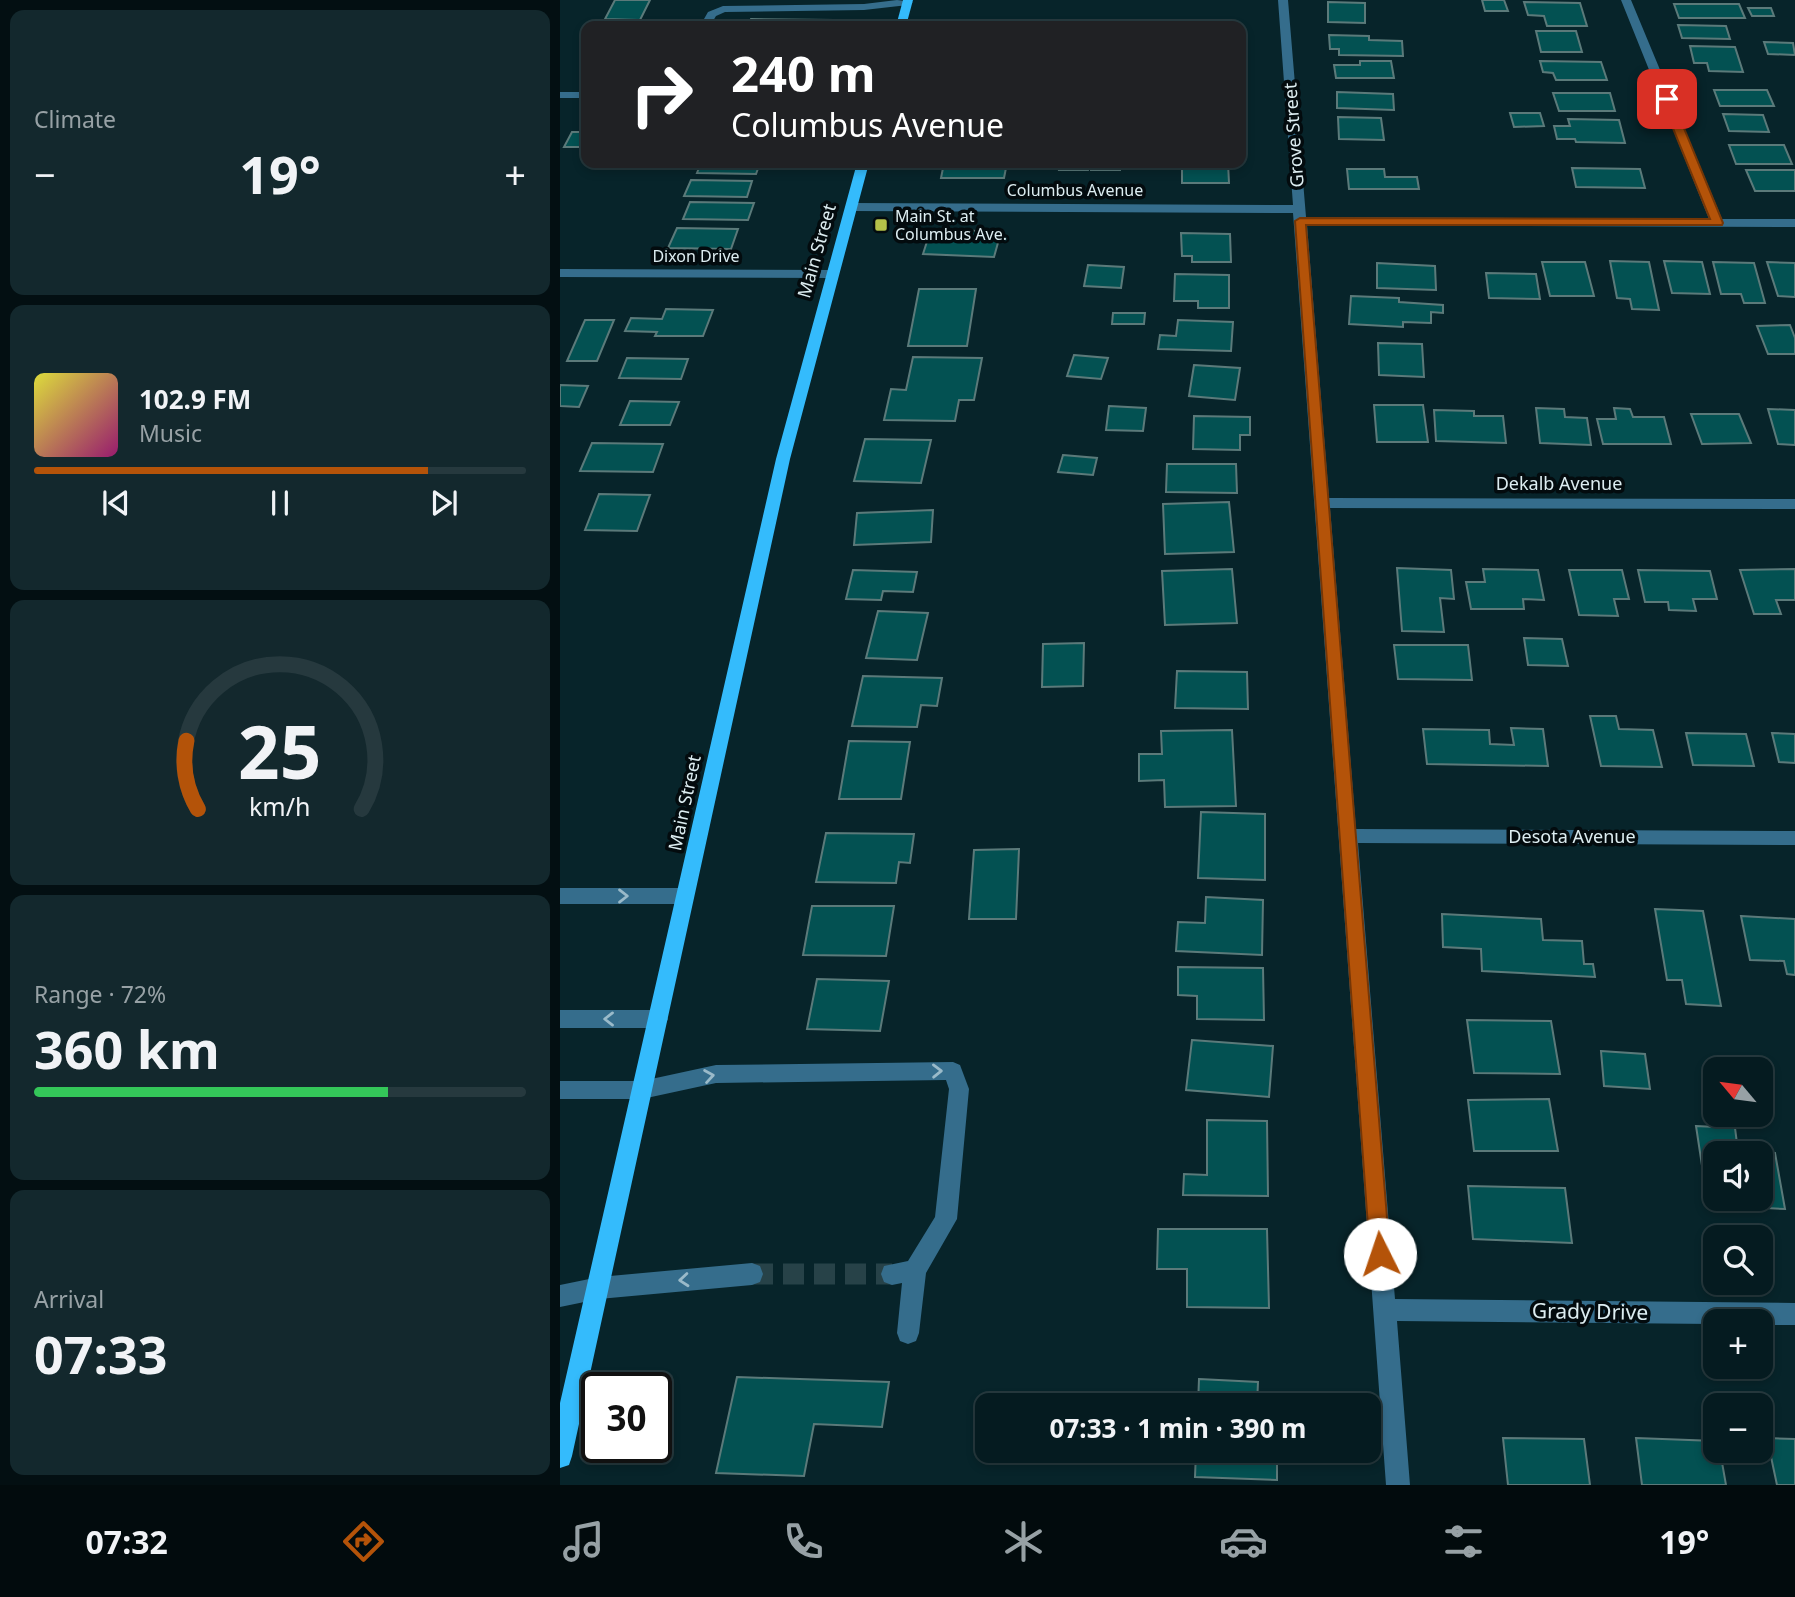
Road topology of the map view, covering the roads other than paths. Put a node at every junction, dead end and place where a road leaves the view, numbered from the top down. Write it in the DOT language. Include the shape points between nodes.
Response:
graph roads {
  1 [pos="1283,0"];
  2 [pos="1626,0"];
  3 [pos="908,1"];
  4 [pos="708,21"];
  5 [pos="902,21"];
  6 [pos="560,95"];
  7 [pos="581,95"];
  8 [pos="862,168"];
  9 [pos="851,207"];
  10 [pos="1300,215"];
  11 [pos="1717,223"];
  12 [pos="1795,223"];
  13 [pos="560,273"];
  14 [pos="832,274"];
  15 [pos="1322,503"];
  16 [pos="1795,504"];
  17 [pos="1348,836"];
  18 [pos="1795,838"];
  19 [pos="560,896"];
  20 [pos="685,896"];
  21 [pos="560,1019"];
  22 [pos="659,1019"];
  23 [pos="560,1090"];
  24 [pos="642,1090"];
  25 [pos="915,1271"];
  26 [pos="752,1274"];
  27 [pos="892,1274"];
  28 [pos="598,1288"];
  29 [pos="560,1296"];
  30 [pos="1384,1310"];
  31 [pos="1795,1314"];
  32 [pos="908,1333"];
  33 [pos="560,1456"];
  34 [pos="1398,1485"];
  1 -- 10 [label="street, Grove Street"];
  2 -- 11 [label="street"];
  3 -- 4 [label="street" via="864,7 723,9"];
  3 -- 5 [label="main road"];
  6 -- 7 [label="street"];
  8 -- 9 [label="main road, Main Street"];
  9 -- 10 [label="street, Columbus Avenue"];
  9 -- 14 [label="main road, Main Street"];
  10 -- 11 [label="street, Columbus Avenue"];
  10 -- 15 [label="street, Grove Street"];
  11 -- 12 [label="street, Columbus Avenue"];
  13 -- 14 [label="street, Dixon Drive"];
  14 -- 20 [label="main road, Main Street" via="777,484"];
  15 -- 16 [label="street, Dekalb Avenue"];
  15 -- 17 [label="street, Grove Street"];
  17 -- 18 [label="street, Desota Avenue"];
  17 -- 30 [label="street, Grove Street"];
  19 -- 20 [label="street, one-way"];
  20 -- 22 [label="main road, Main Street"];
  22 -- 21 [label="street, one-way"];
  22 -- 24 [label="main road, Main Street"];
  23 -- 24 [label="street"];
  24 -- 25 [label="street, one-way" via="716,1074 953,1071 959,1089 946,1219"];
  24 -- 28 [label="main road, Main Street"];
  25 -- 27 [label="street"];
  25 -- 32 [label="street"];
  26 -- 28 [label="street, one-way"];
  28 -- 29 [label="street"];
  28 -- 33 [label="main road, Main Street"];
  30 -- 31 [label="street, Grady Drive"];
  30 -- 34 [label="street, Grove Street"];
}
